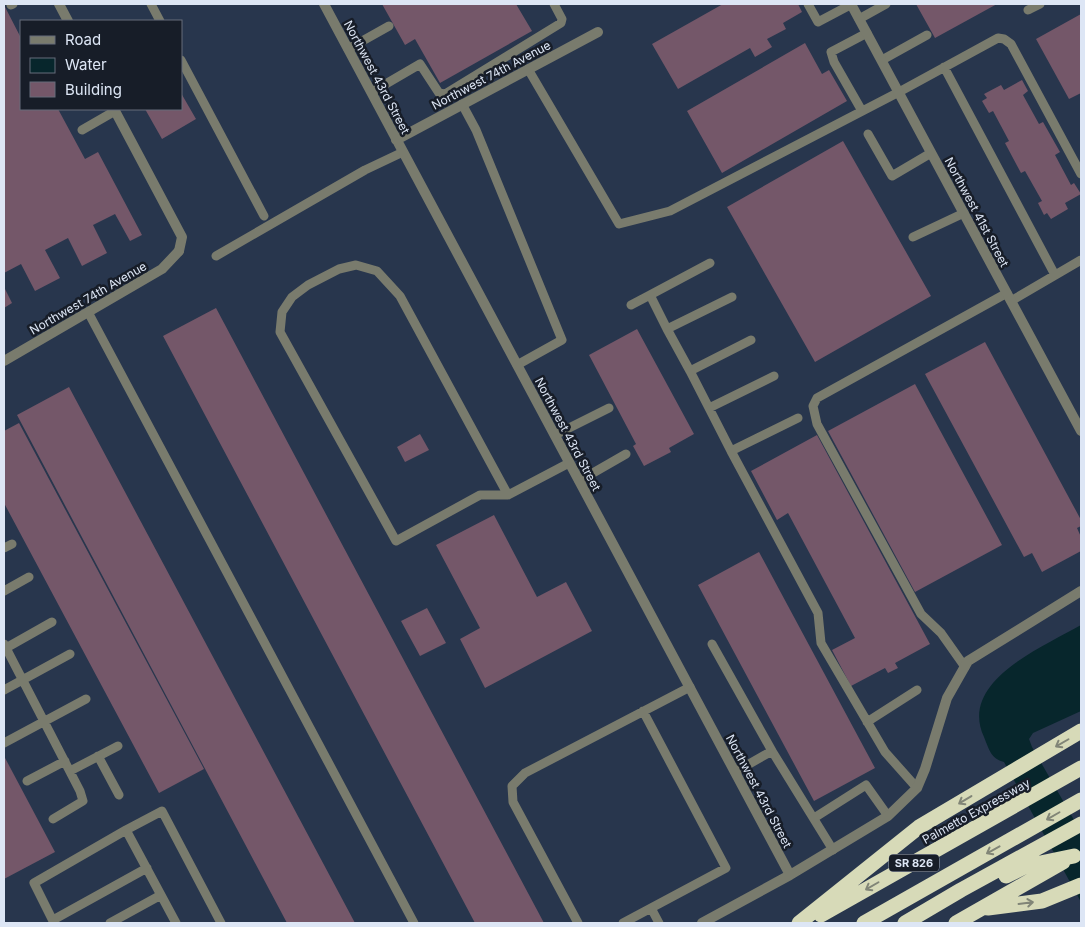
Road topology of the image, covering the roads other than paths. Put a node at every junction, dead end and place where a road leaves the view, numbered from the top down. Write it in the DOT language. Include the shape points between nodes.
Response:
graph roads {
  1 [pos="59,4"];
  2 [pos="151,4"];
  3 [pos="324,4"];
  4 [pos="554,4"];
  5 [pos="808,4"];
  6 [pos="851,4"];
  7 [pos="886,4"];
  8 [pos="1040,4"];
  9 [pos="1028,10"];
  10 [pos="859,19"];
  11 [pos="67,20"];
  12 [pos="159,20"];
  13 [pos="389,26"];
  14 [pos="598,32"];
  15 [pos="867,33"];
  16 [pos="927,35"];
  17 [pos="348,49"];
  18 [pos="882,60"];
  19 [pos="182,62"];
  20 [pos="944,67"];
  21 [pos="528,69"];
  22 [pos="372,92"];
  23 [pos="899,92"];
  24 [pos="462,104"];
  25 [pos="115,110"];
  26 [pos="862,111"];
  27 [pos="82,130"];
  28 [pos="868,134"];
  29 [pos="396,140"];
  30 [pos="403,152"];
  31 [pos="931,153"];
  32 [pos="1081,174"];
  33 [pos="964,213"];
  34 [pos="264,216"];
  35 [pos="913,238"];
  36 [pos="216,256"];
  37 [pos="1081,260"];
  38 [pos="710,263"];
  39 [pos="1055,275"];
  40 [pos="650,295"];
  41 [pos="732,297"];
  42 [pos="1009,297"];
  43 [pos="631,305"];
  44 [pos="88,312"];
  45 [pos="667,330"];
  46 [pos="751,340"];
  47 [pos="4,361"];
  48 [pos="517,365"];
  49 [pos="690,371"];
  50 [pos="774,376"];
  51 [pos="609,408"];
  52 [pos="709,408"];
  53 [pos="798,418"];
  54 [pos="1081,431"];
  55 [pos="554,435"];
  56 [pos="731,452"];
  57 [pos="626,454"];
  58 [pos="570,463"];
  59 [pos="579,481"];
  60 [pos="508,495"];
  61 [pos="29,577"];
  62 [pos="4,591"];
  63 [pos="1081,591"];
  64 [pos="52,622"];
  65 [pos="712,644"];
  66 [pos="5,646"];
  67 [pos="70,654"];
  68 [pos="965,667"];
  69 [pos="22,680"];
  70 [pos="690,687"];
  71 [pos="4,690"];
  72 [pos="917,690"];
  73 [pos="86,699"];
  74 [pos="643,711"];
  75 [pos="44,721"];
  76 [pos="867,722"];
  77 [pos="1081,731"];
  78 [pos="4,743"];
  79 [pos="118,746"];
  80 [pos="772,752"];
  81 [pos="98,756"];
  82 [pos="65,761"];
  83 [pos="1081,768"];
  84 [pos="70,772"];
  85 [pos="735,772"];
  86 [pos="27,781"];
  87 [pos="917,788"];
  88 [pos="119,795"];
  89 [pos="1076,803"];
  90 [pos="888,816"];
  91 [pos="814,818"];
  92 [pos="53,819"];
  93 [pos="1081,824"];
  94 [pos="126,830"];
  95 [pos="833,850"];
  96 [pos="1078,854"];
  97 [pos="1057,862"];
  98 [pos="147,868"];
  99 [pos="790,875"];
  100 [pos="1076,887"];
  101 [pos="161,895"];
  102 [pos="651,908"];
  103 [pos="979,909"];
  104 [pos="54,922"];
  105 [pos="110,923"];
  106 [pos="176,923"];
  107 [pos="221,923"];
  108 [pos="414,923"];
  109 [pos="578,923"];
  110 [pos="623,923"];
  111 [pos="659,923"];
  112 [pos="702,923"];
  113 [pos="799,923"];
  114 [pos="807,923"];
  115 [pos="864,923"];
  116 [pos="905,923"];
  117 [pos="916,923"];
  118 [pos="956,923"];
  1 -- 11 [label="street"];
  2 -- 12 [label="lane"];
  3 -- 17 [label="street, Northwest 43rd Street"];
  4 -- 22 [label="lane" via="562,18 561,23 445,94 438,93 420,64"];
  5 -- 6 [label="lane" via="818,22"];
  6 -- 10 [label="street, Northwest 41st Street"];
  7 -- 10 [label="lane"];
  8 -- 9 [label="lane"];
  10 -- 15 [label="street, Northwest 41st Street"];
  13 -- 17 [label="lane"];
  14 -- 21 [label="street, Northwest 74th Avenue"];
  15 -- 18 [label="street, Northwest 41st Street"];
  15 -- 26 [label="lane" via="831,52"];
  16 -- 18 [label="lane"];
  17 -- 22 [label="street, Northwest 43rd Street"];
  18 -- 23 [label="street, Northwest 41st Street"];
  19 -- 34 [label="lane"];
  20 -- 23 [label="lane"];
  20 -- 32 [label="lane" via="993,40 1008,41"];
  20 -- 39 [label="lane"];
  21 -- 24 [label="street, Northwest 74th Avenue"];
  21 -- 26 [label="lane" via="620,224 670,211"];
  22 -- 29 [label="street, Northwest 43rd Street"];
  23 -- 26 [label="lane"];
  23 -- 31 [label="street, Northwest 41st Street"];
  24 -- 29 [label="street, Northwest 74th Avenue"];
  24 -- 48 [label="lane" via="476,130 562,340"];
  25 -- 27 [label="lane"];
  25 -- 44 [label="street, Northwest 74th Avenue" via="182,237 179,251 162,270"];
  28 -- 31 [label="lane" via="892,176"];
  29 -- 30 [label="street, Northwest 43rd Street"];
  30 -- 36 [label="lane" via="365,170"];
  30 -- 48 [label="street, Northwest 43rd Street"];
  31 -- 33 [label="street, Northwest 41st Street"];
  33 -- 35 [label="lane"];
  33 -- 42 [label="street, Northwest 41st Street"];
  37 -- 39 [label="lane"];
  38 -- 40 [label="lane"];
  39 -- 42 [label="lane"];
  40 -- 43 [label="lane"];
  40 -- 45 [label="lane"];
  41 -- 45 [label="lane"];
  42 -- 54 [label="street, Northwest 41st Street"];
  42 -- 68 [label="lane" via="818,398 813,406 817,424 921,614 941,633"];
  44 -- 47 [label="street, Northwest 74th Avenue"];
  44 -- 108 [label="lane"];
  45 -- 49 [label="lane"];
  46 -- 49 [label="lane"];
  48 -- 55 [label="street, Northwest 43rd Street"];
  49 -- 52 [label="lane"];
  50 -- 52 [label="lane"];
  51 -- 55 [label="lane"];
  52 -- 56 [label="lane"];
  53 -- 56 [label="lane"];
  55 -- 58 [label="street, Northwest 43rd Street"];
  56 -- 76 [label="lane" via="818,612 821,644"];
  57 -- 59 [label="lane"];
  58 -- 59 [label="street, Northwest 43rd Street"];
  58 -- 60 [label="lane"];
  59 -- 70 [label="street, Northwest 43rd Street"];
  60 -- 60 [label="lane" via="480,495 396,541 280,332 282,312 292,297 308,284 339,269 356,265 377,271 400,296"];
  61 -- 62 [label="lane"];
  63 -- 68 [label="street" via="968,660"];
  64 -- 66 [label="lane"];
  65 -- 80 [label="lane"];
  66 -- 69 [label="lane"];
  67 -- 69 [label="lane"];
  68 -- 87 [label="street" via="947,698"];
  69 -- 71 [label="lane"];
  69 -- 75 [label="lane"];
  70 -- 74 [label="lane"];
  70 -- 85 [label="street, Northwest 43rd Street"];
  72 -- 76 [label="lane"];
  73 -- 75 [label="lane"];
  74 -- 102 [label="lane" via="726,868"];
  74 -- 109 [label="lane" via="525,773 512,786 513,802"];
  75 -- 78 [label="lane"];
  75 -- 82 [label="lane"];
  76 -- 87 [label="lane" via="885,752"];
  77 -- 113 [label="highway, one-way" via="919,827"];
  79 -- 81 [label="lane"];
  80 -- 85 [label="lane"];
  80 -- 91 [label="lane"];
  81 -- 84 [label="lane"];
  81 -- 88 [label="lane"];
  82 -- 84 [label="lane"];
  82 -- 86 [label="lane"];
  83 -- 114 [label="highway, Palmetto Expressway / SR 826, one-way"];
  84 -- 92 [label="lane" via="83,801"];
  85 -- 99 [label="street, Northwest 43rd Street"];
  87 -- 90 [label="street"];
  89 -- 115 [label="highway, one-way"];
  90 -- 91 [label="lane" via="866,784"];
  90 -- 95 [label="street"];
  91 -- 95 [label="lane"];
  93 -- 116 [label="highway"];
  94 -- 98 [label="lane"];
  94 -- 104 [label="lane" via="34,883"];
  94 -- 107 [label="lane" via="162,811"];
  95 -- 99 [label="street"];
  96 -- 97 [label="highway"];
  97 -- 103 [label="highway"];
  97 -- 117 [label="highway" via="1026,866"];
  98 -- 101 [label="lane"];
  98 -- 104 [label="lane"];
  99 -- 112 [label="street"];
  103 -- 100 [label="highway, one-way" via="1042,901"];
  101 -- 105 [label="lane"];
  101 -- 106 [label="lane"];
  102 -- 110 [label="lane"];
  102 -- 111 [label="lane"];
  103 -- 118 [label="highway"];
}
